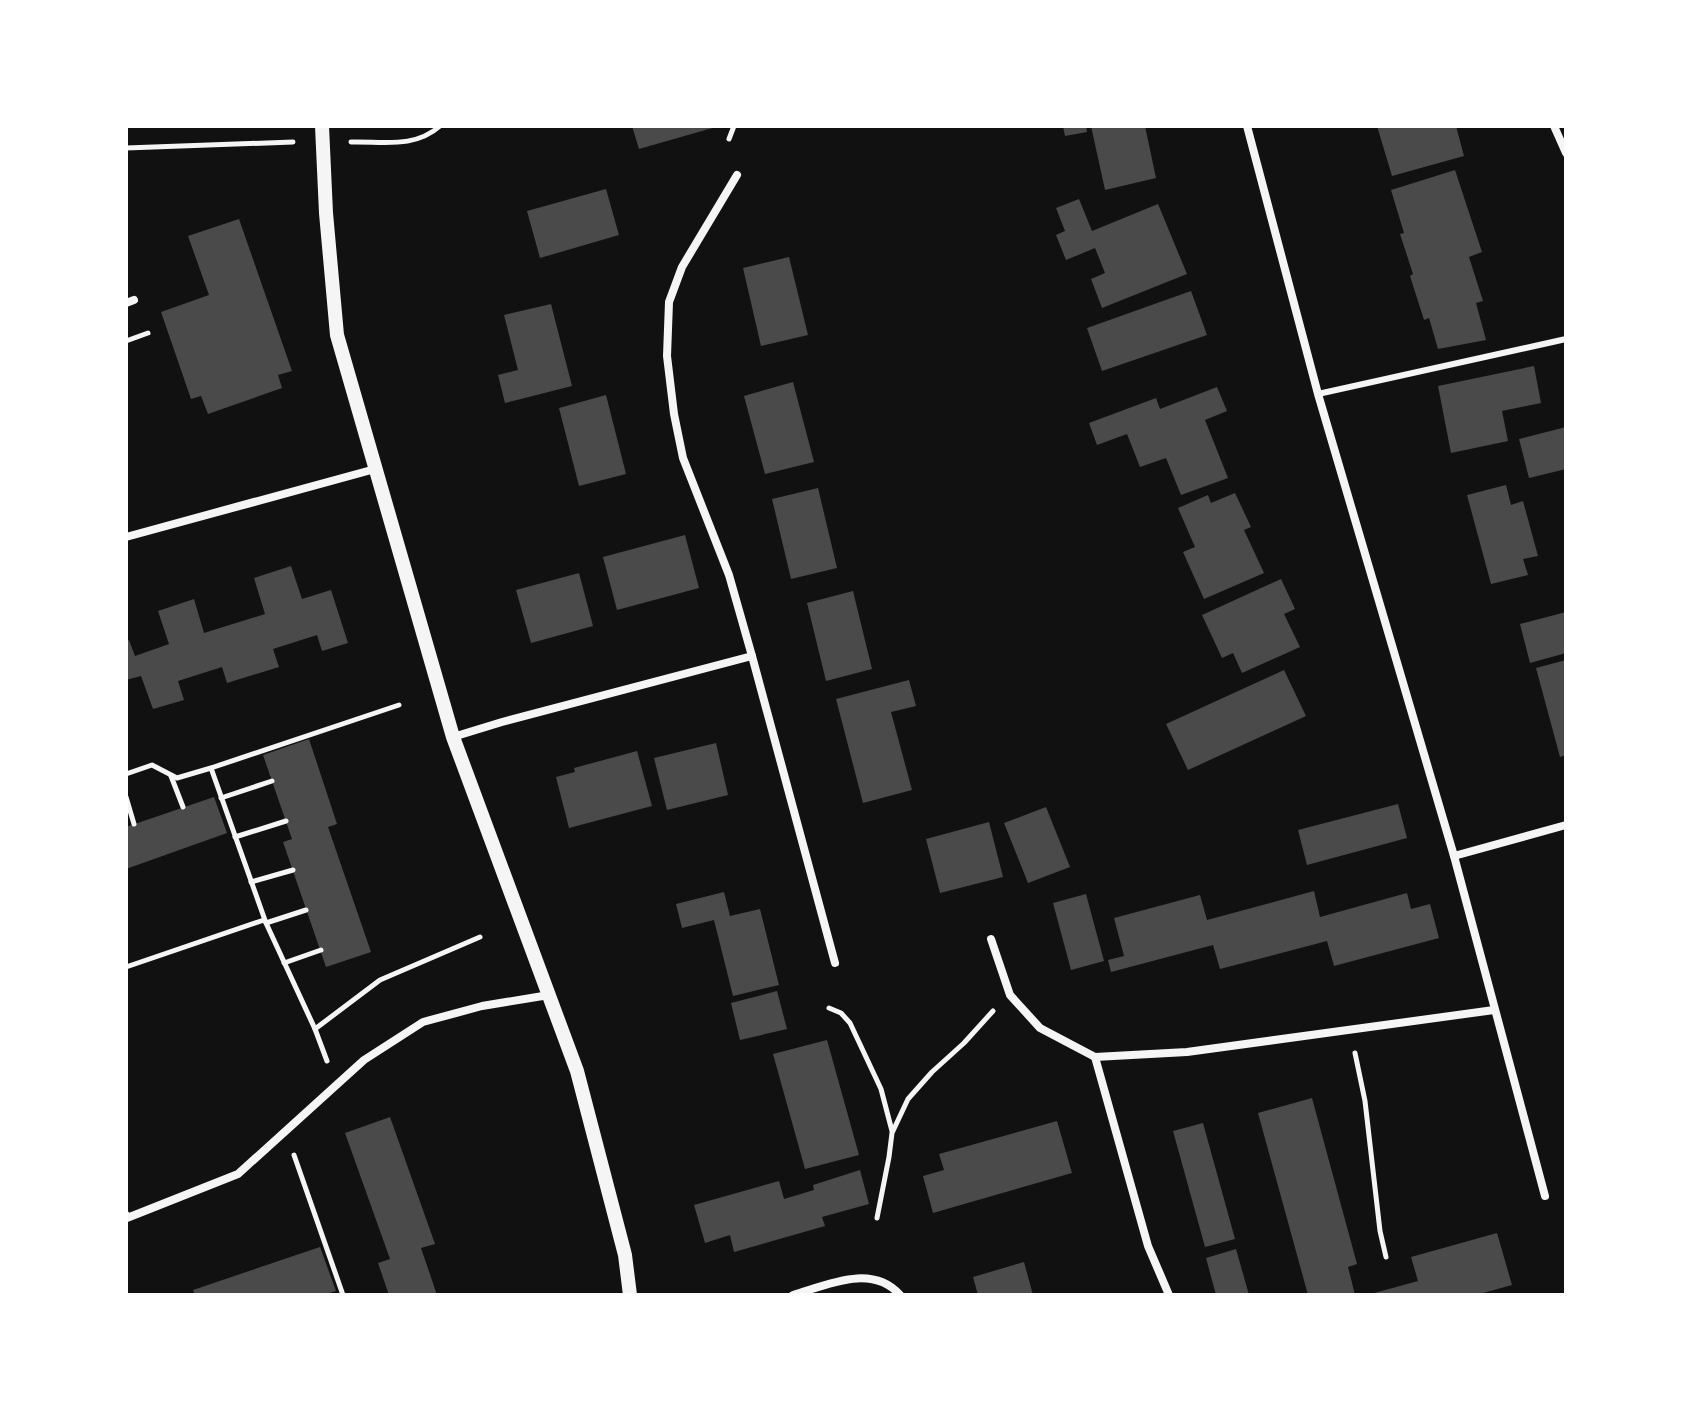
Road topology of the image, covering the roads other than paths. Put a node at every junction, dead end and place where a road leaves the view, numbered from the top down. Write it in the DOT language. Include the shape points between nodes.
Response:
graph roads {
  1 [pos="322,126"];
  2 [pos="1247,126"];
  3 [pos="1554,126"];
  4 [pos="1566,153"];
  5 [pos="737,175"];
  6 [pos="1566,339"];
  7 [pos="1318,394"];
  8 [pos="375,469"];
  9 [pos="126,537"];
  10 [pos="752,656"];
  11 [pos="453,737"];
  12 [pos="1566,825"];
  13 [pos="1454,856"];
  14 [pos="991,939"];
  15 [pos="835,963"];
  16 [pos="549,995"];
  17 [pos="1494,1010"];
  18 [pos="1095,1057"];
  19 [pos="1545,1196"];
  20 [pos="126,1215"];
  21 [pos="630,1295"];
  22 [pos="793,1295"];
  23 [pos="900,1295"];
  24 [pos="1169,1295"];
  1 -- 8 [label="street" via="337,335"];
  2 -- 7 [label="street"];
  3 -- 4 [label="street"];
  5 -- 10 [label="street" via="677,278 669,302 667,356 683,458 729,575"];
  6 -- 7 [label="lane"];
  7 -- 13 [label="street"];
  8 -- 9 [label="street"];
  8 -- 11 [label="street"];
  10 -- 11 [label="street"];
  10 -- 15 [label="street"];
  11 -- 16 [label="street"];
  12 -- 13 [label="street"];
  13 -- 17 [label="street"];
  14 -- 18 [label="street" via="1010,995 1040,1028"];
  16 -- 20 [label="street" via="423,1022 364,1060 238,1174"];
  16 -- 21 [label="street" via="577,1071 625,1255"];
  17 -- 18 [label="street" via="1187,1052"];
  17 -- 19 [label="street"];
  18 -- 24 [label="street" via="1148,1246"];
  22 -- 23 [label="street" via="854,1278 885,1282"];
}
